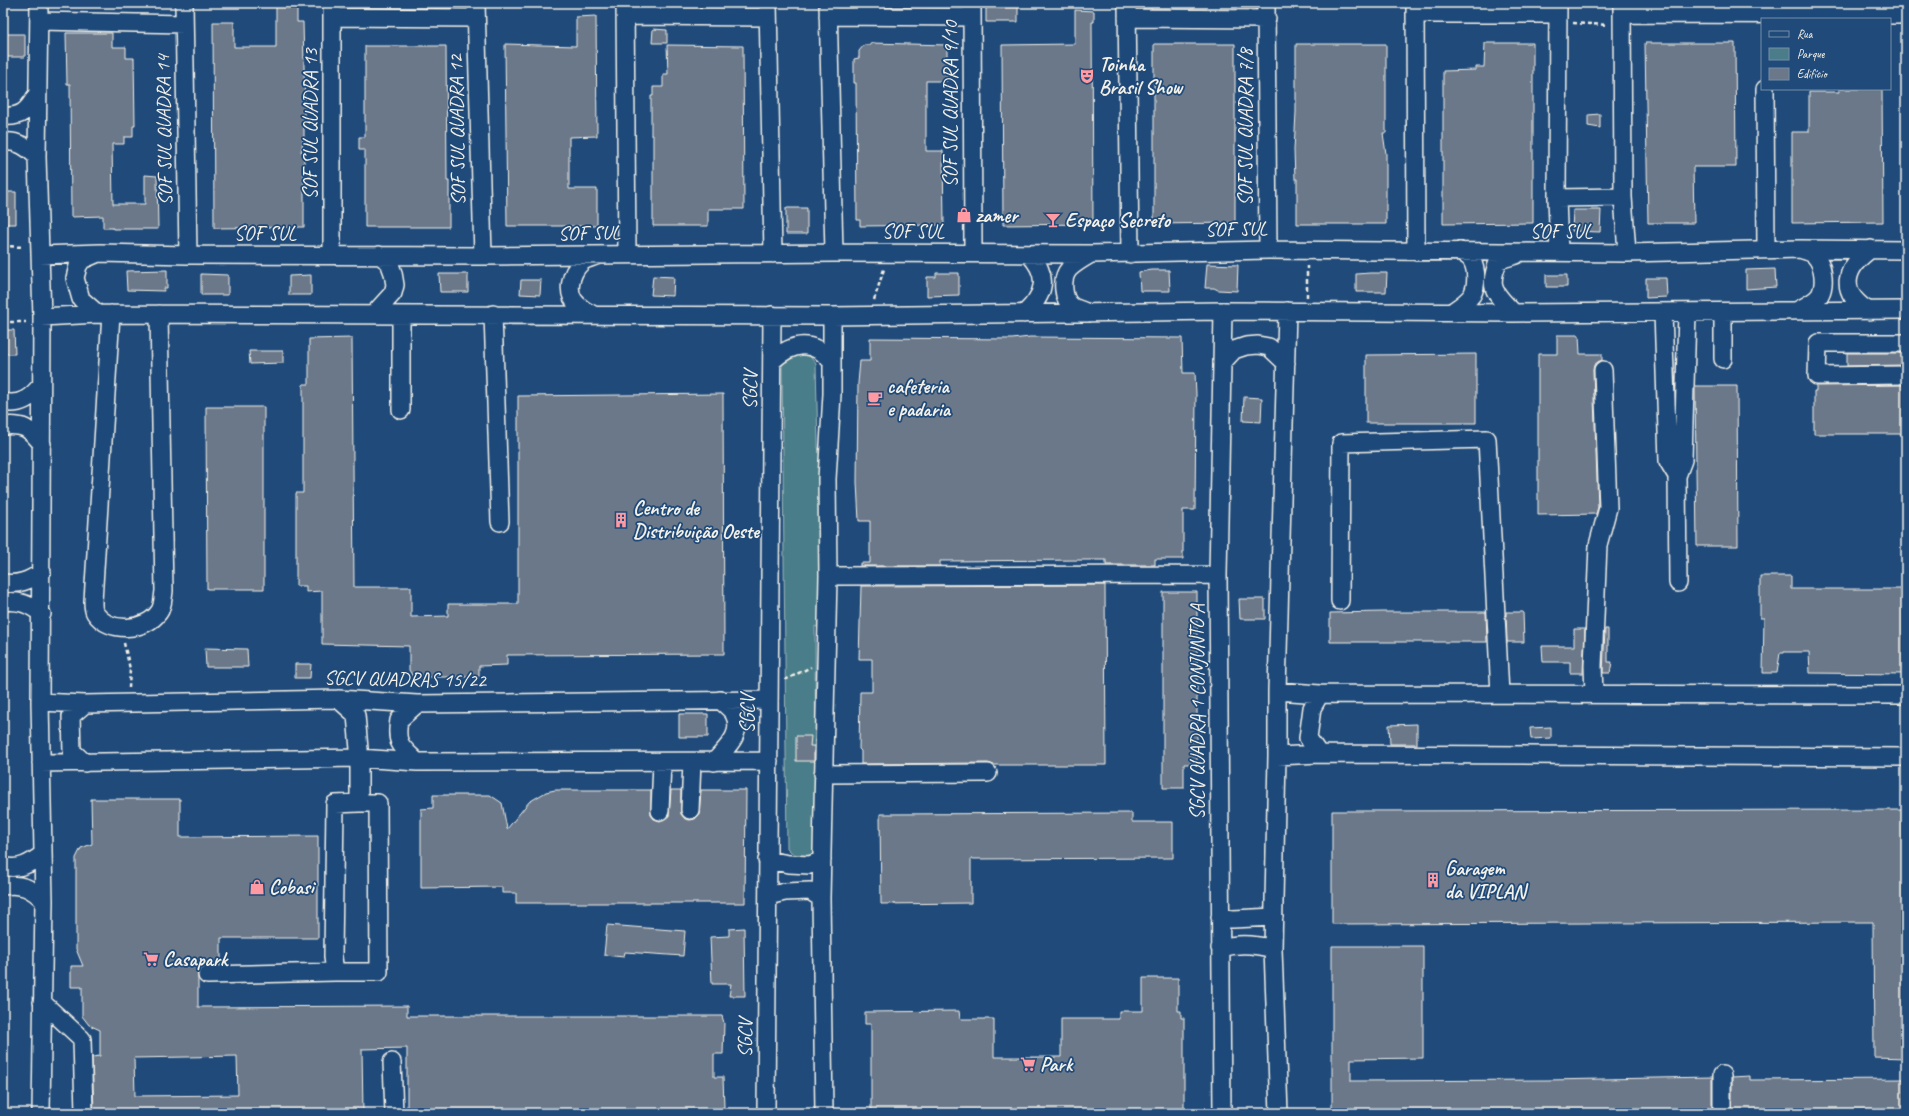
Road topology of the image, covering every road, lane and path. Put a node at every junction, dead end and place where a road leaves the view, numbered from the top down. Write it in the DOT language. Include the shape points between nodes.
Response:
graph roads {
  1 [pos="39,3"];
  2 [pos="184,3"];
  3 [pos="1415,9"];
  4 [pos="332,10"];
  5 [pos="476,10"];
  6 [pos="626,10"];
  7 [pos="768,10"];
  8 [pos="828,10"];
  9 [pos="972,10"];
  10 [pos="1127,10"];
  11 [pos="1267,11"];
  12 [pos="1764,12"];
  13 [pos="1558,13"];
  14 [pos="1622,14"];
  15 [pos="1906,15"];
  16 [pos="39,21"];
  17 [pos="184,24"];
  18 [pos="1764,90"];
  19 [pos="36,96"];
  20 [pos="3,116"];
  21 [pos="3,142"];
  22 [pos="37,157"];
  23 [pos="1623,197"];
  24 [pos="1557,198"];
  25 [pos="3,246"];
  26 [pos="1766,249"];
  27 [pos="1800,249"];
  28 [pos="1871,249"];
  29 [pos="1268,250"];
  30 [pos="1906,250"];
  31 [pos="39,251"];
  32 [pos="1307,251"];
  33 [pos="1460,251"];
  34 [pos="1416,252"];
  35 [pos="1559,252"];
  36 [pos="100,253"];
  37 [pos="834,253"];
  38 [pos="889,253"];
  39 [pos="972,253"];
  40 [pos="1526,253"];
  41 [pos="1627,253"];
  42 [pos="332,254"];
  43 [pos="627,254"];
  44 [pos="773,254"];
  45 [pos="1029,254"];
  46 [pos="1090,254"];
  47 [pos="1130,254"];
  48 [pos="379,255"];
  49 [pos="598,255"];
  50 [pos="188,256"];
  51 [pos="482,256"];
  52 [pos="1906,310"];
  53 [pos="1223,311"];
  54 [pos="1287,311"];
  55 [pos="1307,311"];
  56 [pos="1796,311"];
  57 [pos="1869,311"];
  58 [pos="1452,312"];
  59 [pos="1663,312"];
  60 [pos="1687,312"];
  61 [pos="1723,312"];
  62 [pos="1088,313"];
  63 [pos="1514,313"];
  64 [pos="104,314"];
  65 [pos="159,314"];
  66 [pos="493,314"];
  67 [pos="592,314"];
  68 [pos="1024,314"];
  69 [pos="372,315"];
  70 [pos="401,315"];
  71 [pos="772,315"];
  72 [pos="832,316"];
  73 [pos="869,316"];
  74 [pos="42,320"];
  75 [pos="3,322"];
  76 [pos="1906,343"];
  77 [pos="1724,359"];
  78 [pos="772,361"];
  79 [pos="832,362"];
  80 [pos="1222,363"];
  81 [pos="1286,363"];
  82 [pos="1603,370"];
  83 [pos="1906,375"];
  84 [pos="42,386"];
  85 [pos="3,402"];
  86 [pos="401,410"];
  87 [pos="3,426"];
  88 [pos="42,444"];
  89 [pos="1677,476"];
  90 [pos="500,522"];
  91 [pos="42,572"];
  92 [pos="1218,575"];
  93 [pos="828,576"];
  94 [pos="3,583"];
  95 [pos="1678,583"];
  96 [pos="1340,601"];
  97 [pos="3,602"];
  98 [pos="42,614"];
  99 [pos="127,627"];
  100 [pos="826,660"];
  101 [pos="1277,691"];
  102 [pos="769,694"];
  103 [pos="1320,694"];
  104 [pos="1500,694"];
  105 [pos="1594,694"];
  106 [pos="1906,695"];
  107 [pos="338,699"];
  108 [pos="720,700"];
  109 [pos="40,702"];
  110 [pos="129,703"];
  111 [pos="85,704"];
  112 [pos="417,704"];
  113 [pos="1319,754"];
  114 [pos="1277,756"];
  115 [pos="1906,757"];
  116 [pos="359,758"];
  117 [pos="769,761"];
  118 [pos="417,762"];
  119 [pos="662,762"];
  120 [pos="692,762"];
  121 [pos="714,762"];
  122 [pos="41,763"];
  123 [pos="85,763"];
  124 [pos="988,773"];
  125 [pos="823,774"];
  126 [pos="359,803"];
  127 [pos="690,810"];
  128 [pos="660,811"];
  129 [pos="43,854"];
  130 [pos="767,860"];
  131 [pos="822,860"];
  132 [pos="3,866"];
  133 [pos="3,886"];
  134 [pos="768,896"];
  135 [pos="821,898"];
  136 [pos="44,901"];
  137 [pos="1220,917"];
  138 [pos="1274,917"];
  139 [pos="1220,948"];
  140 [pos="1273,949"];
  141 [pos="335,972"];
  142 [pos="207,975"];
  143 [pos="42,1002"];
  144 [pos="392,1062"];
  145 [pos="1722,1075"];
  146 [pos="41,1113"];
  147 [pos="84,1113"];
  148 [pos="394,1113"];
  149 [pos="766,1113"];
  150 [pos="824,1113"];
  151 [pos="1222,1113"];
  152 [pos="1279,1113"];
  153 [pos="1722,1113"];
  1 -- 16 [label="street"];
  2 -- 17 [label="street, SOF SUL QUADRA 14"];
  3 -- 13 [label="street"];
  3 -- 34 [label="street"];
  4 -- 5 [label="street, SOF SUL QUADRA 13"];
  4 -- 42 [label="street, SOF SUL QUADRA 13"];
  5 -- 51 [label="street, SOF SUL QUADRA 12"];
  6 -- 7 [label="street"];
  6 -- 43 [label="street"];
  7 -- 44 [label="street"];
  8 -- 9 [label="street"];
  8 -- 37 [label="street"];
  9 -- 39 [label="street, SOF SUL QUADRA 9/10"];
  10 -- 11 [label="street"];
  10 -- 47 [label="street"];
  11 -- 29 [label="street, SOF SUL QUADRA 7/8"];
  12 -- 14 [label="street"];
  12 -- 15 [label="street"];
  13 -- 14 [label="path"];
  13 -- 24 [label="street"];
  14 -- 23 [label="street"];
  16 -- 17 [label="street"];
  16 -- 19 [label="street"];
  17 -- 50 [label="street, SOF SUL QUADRA 14"];
  18 -- 26 [label="street"];
  19 -- 20 [label="street" via="30,108 22,114"];
  19 -- 22 [label="street"];
  21 -- 22 [label="street" via="20,144"];
  22 -- 31 [label="street"];
  23 -- 24 [label="street"];
  23 -- 41 [label="street"];
  24 -- 35 [label="street"];
  25 -- 31 [label="path"];
  26 -- 27 [label="street, SOF SUL"];
  26 -- 41 [label="street, SOF SUL"];
  27 -- 28 [label="street, SOF SUL"];
  27 -- 56 [label="street" via="1814,255 1820,263 1823,285 1820,294 1814,300"];
  28 -- 30 [label="street, SOF SUL"];
  28 -- 57 [label="street" via="1855,263 1849,274 1852,296"];
  29 -- 32 [label="street, SOF SUL"];
  29 -- 47 [label="street, SOF SUL"];
  31 -- 36 [label="street, SOF SUL"];
  31 -- 74 [label="street"];
  32 -- 34 [label="street, SOF SUL"];
  32 -- 55 [label="path"];
  33 -- 34 [label="street, SOF SUL"];
  33 -- 40 [label="street, SOF SUL"];
  33 -- 58 [label="street" via="1472,260 1475,286 1466,302"];
  35 -- 40 [label="street, SOF SUL"];
  35 -- 41 [label="street, SOF SUL"];
  36 -- 50 [label="street, SOF SUL"];
  36 -- 64 [label="street" via="82,260 75,278 81,299"];
  37 -- 38 [label="street, SOF SUL"];
  37 -- 44 [label="street, SOF SUL"];
  38 -- 39 [label="street, SOF SUL"];
  38 -- 73 [label="path"];
  39 -- 45 [label="street, SOF SUL"];
  40 -- 63 [label="street" via="1499,260 1495,270 1492,285 1499,298"];
  42 -- 48 [label="street, SOF SUL"];
  42 -- 50 [label="street, SOF SUL"];
  43 -- 44 [label="street, SOF SUL"];
  43 -- 49 [label="street, SOF SUL"];
  45 -- 46 [label="street, SOF SUL"];
  45 -- 68 [label="street" via="1040,268 1043,284 1035,304"];
  46 -- 47 [label="street, SOF SUL"];
  46 -- 62 [label="street" via="1069,269 1064,287 1066,297 1072,306"];
  48 -- 51 [label="street, SOF SUL"];
  48 -- 69 [label="street" via="389,262 395,285 393,293"];
  49 -- 51 [label="street, SOF SUL"];
  49 -- 67 [label="street" via="583,261 573,272 571,283 572,295 577,305"];
  52 -- 57 [label="street"];
  53 -- 54 [label="street"];
  53 -- 62 [label="street"];
  53 -- 80 [label="street, SGCV QUADRA 1 CONJUNTO A"];
  54 -- 55 [label="street"];
  54 -- 81 [label="street"];
  55 -- 58 [label="street"];
  56 -- 57 [label="street"];
  56 -- 61 [label="street"];
  58 -- 63 [label="street"];
  59 -- 60 [label="street"];
  59 -- 63 [label="street"];
  59 -- 89 [label="street" via="1668,461"];
  60 -- 61 [label="street"];
  60 -- 89 [label="street" via="1683,460"];
  61 -- 77 [label="street"];
  62 -- 68 [label="street"];
  64 -- 65 [label="street"];
  64 -- 74 [label="street"];
  64 -- 99 [label="street" via="92,601 94,612 102,621 116,627"];
  65 -- 69 [label="street"];
  65 -- 99 [label="street" via="164,590 160,610 150,621"];
  66 -- 67 [label="street"];
  66 -- 70 [label="street"];
  66 -- 90 [label="street"];
  67 -- 71 [label="street"];
  68 -- 73 [label="street"];
  69 -- 70 [label="street"];
  70 -- 86 [label="street"];
  71 -- 72 [label="street"];
  71 -- 78 [label="street, SGCV"];
  72 -- 73 [label="street"];
  72 -- 79 [label="street"];
  74 -- 75 [label="path"];
  74 -- 84 [label="street"];
  76 -- 83 [label="street" via="1818,343 1817,376"];
  78 -- 79 [label="street" via="783,351 806,346 818,349"];
  78 -- 102 [label="street, SGCV"];
  79 -- 93 [label="street" via="827,479"];
  80 -- 81 [label="street" via="1234,350 1258,346 1269,347"];
  80 -- 92 [label="street, SGCV QUADRA 1 CONJUNTO A"];
  81 -- 101 [label="street"];
  82 -- 105 [label="street" via="1608,508 1598,545"];
  84 -- 85 [label="street" via="33,396 21,402"];
  84 -- 88 [label="street"];
  87 -- 88 [label="street" via="26,427"];
  88 -- 91 [label="street"];
  89 -- 95 [label="street"];
  91 -- 94 [label="street" via="30,580 15,584"];
  91 -- 98 [label="street"];
  92 -- 93 [label="street"];
  92 -- 137 [label="street, SGCV QUADRA 1 CONJUNTO A"];
  93 -- 100 [label="street"];
  96 -- 104 [label="street" via="1341,443 1487,439"];
  97 -- 98 [label="street" via="23,602"];
  98 -- 109 [label="street"];
  99 -- 110 [label="path" via="124,646 130,669"];
  100 -- 102 [label="path"];
  100 -- 125 [label="street"];
  101 -- 103 [label="street"];
  101 -- 114 [label="street"];
  102 -- 108 [label="street, SGCV QUADRAS 15/22"];
  102 -- 117 [label="street, SGCV"];
  103 -- 104 [label="street"];
  103 -- 113 [label="street" via="1312,708 1308,738"];
  104 -- 105 [label="street"];
  105 -- 106 [label="street"];
  107 -- 110 [label="street, SGCV QUADRAS 15/22"];
  107 -- 112 [label="street, SGCV QUADRAS 15/22"];
  107 -- 116 [label="street" via="356,715"];
  108 -- 112 [label="street, SGCV QUADRAS 15/22"];
  108 -- 121 [label="street" via="734,714 737,728 734,741"];
  109 -- 111 [label="street, SGCV QUADRAS 15/22"];
  109 -- 122 [label="street"];
  110 -- 111 [label="street, SGCV QUADRAS 15/22"];
  111 -- 123 [label="street" via="71,716 72,751"];
  112 -- 118 [label="street" via="399,720 397,733 400,746"];
  113 -- 114 [label="street"];
  113 -- 115 [label="street"];
  114 -- 138 [label="street"];
  116 -- 118 [label="street"];
  116 -- 123 [label="street"];
  116 -- 126 [label="street"];
  117 -- 121 [label="street"];
  117 -- 130 [label="street, SGCV"];
  118 -- 119 [label="street"];
  119 -- 120 [label="street"];
  119 -- 128 [label="street"];
  120 -- 121 [label="street"];
  120 -- 127 [label="street"];
  122 -- 123 [label="street"];
  122 -- 129 [label="street"];
  124 -- 125 [label="street"];
  125 -- 131 [label="street"];
  126 -- 141 [label="street" via="335,804"];
  126 -- 141 [label="street" via="378,803 379,972"];
  129 -- 132 [label="street" via="29,864 19,867"];
  129 -- 136 [label="street"];
  130 -- 131 [label="street" via="810,865"];
  130 -- 134 [label="street, SGCV"];
  131 -- 135 [label="street"];
  133 -- 136 [label="street" via="23,886 34,890"];
  134 -- 135 [label="street" via="810,890"];
  134 -- 149 [label="street, SGCV"];
  135 -- 150 [label="street"];
  136 -- 143 [label="street"];
  137 -- 138 [label="street"];
  137 -- 139 [label="street, SGCV QUADRA 1 CONJUNTO A"];
  138 -- 140 [label="street"];
  139 -- 140 [label="street" via="1258,944"];
  139 -- 151 [label="street, SGCV QUADRA 1 CONJUNTO A"];
  140 -- 152 [label="street"];
  141 -- 142 [label="street"];
  143 -- 146 [label="street"];
  143 -- 147 [label="street" via="82,1039"];
  144 -- 148 [label="street"];
  145 -- 153 [label="street"];
}
